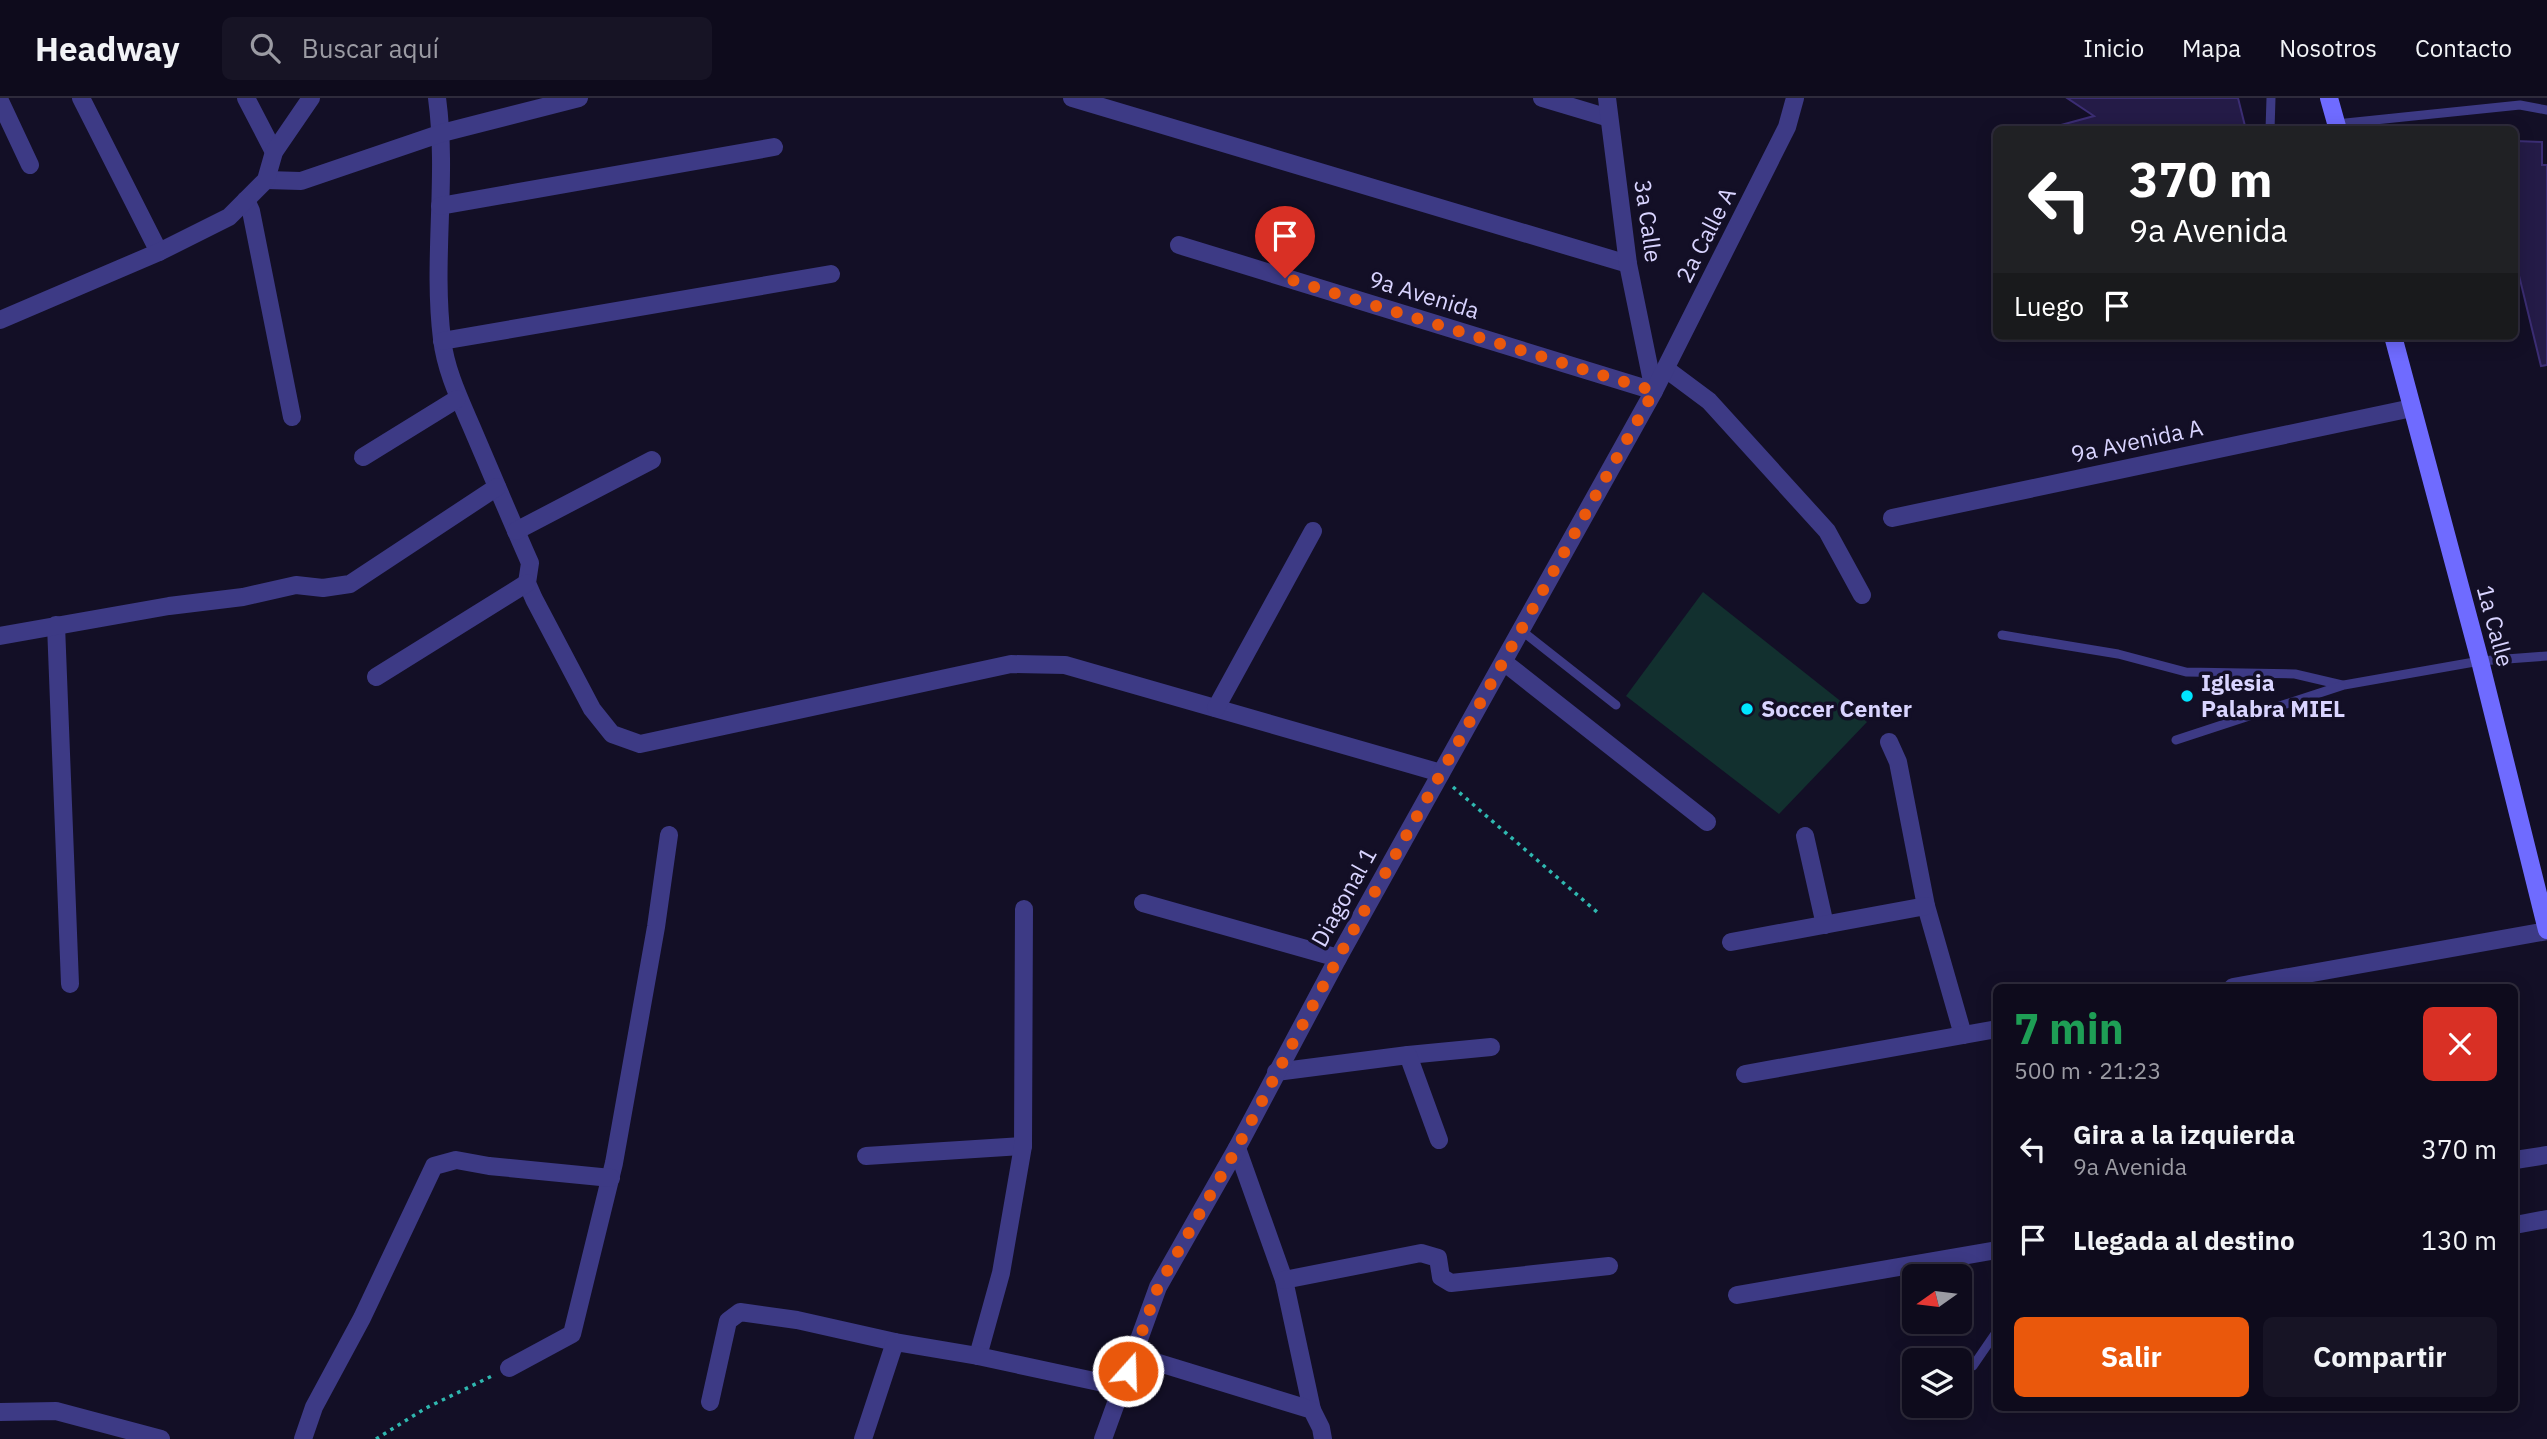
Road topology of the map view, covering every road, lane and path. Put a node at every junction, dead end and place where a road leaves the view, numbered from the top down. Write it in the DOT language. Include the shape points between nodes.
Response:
graph roads {
  1 [pos="81,98"];
  2 [pos="246,98"];
  3 [pos="311,98"];
  4 [pos="437,98"];
  5 [pos="579,98"];
  6 [pos="1072,98"];
  7 [pos="1542,98"];
  8 [pos="1607,98"];
  9 [pos="1795,98"];
  10 [pos="2271,98"];
  11 [pos="2329,98"];
  12 [pos="0,101"];
  13 [pos="2547,110"];
  14 [pos="1609,118"];
  15 [pos="2270,126"];
  16 [pos="2337,126"];
  17 [pos="2345,126"];
  18 [pos="442,133"];
  19 [pos="774,147"];
  20 [pos="274,152"];
  21 [pos="30,165"];
  22 [pos="266,180"];
  23 [pos="246,200"];
  24 [pos="440,206"];
  25 [pos="1179,245"];
  26 [pos="159,252"];
  27 [pos="1628,264"];
  28 [pos="831,274"];
  29 [pos="0,320"];
  30 [pos="2394,340"];
  31 [pos="442,341"];
  32 [pos="1666,369"];
  33 [pos="1654,391"];
  34 [pos="457,399"];
  35 [pos="2412,408"];
  36 [pos="292,417"];
  37 [pos="363,457"];
  38 [pos="652,460"];
  39 [pos="497,487"];
  40 [pos="1892,518"];
  41 [pos="516,531"];
  42 [pos="1313,531"];
  43 [pos="527,583"];
  44 [pos="1862,595"];
  45 [pos="56,625"];
  46 [pos="1522,631"];
  47 [pos="2002,635"];
  48 [pos="0,636"];
  49 [pos="2547,656"];
  50 [pos="2480,661"];
  51 [pos="1504,663"];
  52 [pos="376,677"];
  53 [pos="2344,685"];
  54 [pos="1616,705"];
  55 [pos="1216,708"];
  56 [pos="2176,740"];
  57 [pos="1889,742"];
  58 [pos="1441,774"];
  59 [pos="1707,822"];
  60 [pos="669,835"];
  61 [pos="1805,836"];
  62 [pos="1143,903"];
  63 [pos="1926,906"];
  64 [pos="1024,909"];
  65 [pos="1597,912"];
  66 [pos="1825,925"];
  67 [pos="2547,931"];
  68 [pos="1731,942"];
  69 [pos="1338,958"];
  70 [pos="69,984"];
  71 [pos="2250,984"];
  72 [pos="1993,1030"];
  73 [pos="1963,1035"];
  74 [pos="1491,1047"];
  75 [pos="1408,1055"];
  76 [pos="1276,1072"];
  77 [pos="1745,1074"];
  78 [pos="1439,1140"];
  79 [pos="1023,1146"];
  80 [pos="1237,1148"];
  81 [pos="2547,1154"];
  82 [pos="866,1156"];
  83 [pos="2518,1159"];
  84 [pos="611,1178"];
  85 [pos="2547,1219"];
  86 [pos="2518,1224"];
  87 [pos="1993,1251"];
  88 [pos="1609,1266"];
  89 [pos="1284,1280"];
  90 [pos="1737,1295"];
  91 [pos="1993,1337"];
  92 [pos="895,1342"];
  93 [pos="1133,1355"];
  94 [pos="978,1356"];
  95 [pos="1973,1366"];
  96 [pos="509,1368"];
  97 [pos="1122,1387"];
  98 [pos="710,1402"];
  99 [pos="1312,1410"];
  100 [pos="0,1412"];
  101 [pos="161,1439"];
  102 [pos="303,1439"];
  103 [pos="376,1439"];
  104 [pos="863,1439"];
  105 [pos="1102,1439"];
  106 [pos="1323,1439"];
  1 -- 26 [label="street"];
  2 -- 20 [label="street"];
  3 -- 20 [label="street"];
  4 -- 18 [label="street"];
  5 -- 18 [label="street"];
  6 -- 27 [label="street"];
  7 -- 14 [label="street"];
  8 -- 14 [label="street, 3a Calle"];
  9 -- 32 [label="street, 2a Calle A" via="1787,127"];
  10 -- 15 [label="lane"];
  11 -- 16 [label="main road"];
  12 -- 21 [label="street"];
  13 -- 17 [label="lane" via="2520,105"];
  14 -- 27 [label="street, 3a Calle"];
  18 -- 22 [label="street" via="301,181"];
  18 -- 24 [label="street"];
  19 -- 24 [label="street"];
  20 -- 22 [label="street"];
  22 -- 23 [label="street"];
  23 -- 26 [label="street" via="229,217"];
  23 -- 36 [label="street"];
  24 -- 31 [label="street"];
  25 -- 33 [label="street, 9a Avenida"];
  26 -- 29 [label="street"];
  27 -- 33 [label="street, 3a Calle"];
  28 -- 31 [label="street"];
  30 -- 35 [label="main road, 1a Calle"];
  31 -- 34 [label="street"];
  32 -- 33 [label="street, 2a Calle A"];
  32 -- 44 [label="street" via="1709,401 1827,531"];
  33 -- 46 [label="street, Diagonal 1"];
  34 -- 37 [label="street"];
  34 -- 39 [label="street"];
  35 -- 40 [label="street, 9a Avenida A"];
  35 -- 50 [label="main road, 1a Calle"];
  38 -- 41 [label="street"];
  39 -- 41 [label="street"];
  39 -- 45 [label="street" via="350,584 296,585"];
  41 -- 43 [label="street" via="530,563"];
  42 -- 55 [label="street"];
  43 -- 52 [label="street"];
  43 -- 55 [label="street" via="592,709 612,734 640,744 1011,664 1065,665"];
  45 -- 48 [label="street"];
  45 -- 70 [label="street"];
  46 -- 51 [label="street, Diagonal 1"];
  46 -- 54 [label="lane"];
  47 -- 53 [label="lane" via="2118,654 2186,672 2295,674"];
  49 -- 50 [label="lane"];
  50 -- 53 [label="lane"];
  50 -- 67 [label="main road, 1a Calle"];
  51 -- 58 [label="street, Diagonal 1"];
  51 -- 59 [label="street"];
  53 -- 56 [label="lane"];
  55 -- 58 [label="street"];
  57 -- 63 [label="street" via="1898,762"];
  58 -- 65 [label="path"];
  58 -- 69 [label="street, Diagonal 1"];
  60 -- 84 [label="street"];
  61 -- 66 [label="street"];
  62 -- 69 [label="street"];
  63 -- 66 [label="street"];
  63 -- 73 [label="street"];
  64 -- 79 [label="street"];
  66 -- 68 [label="street"];
  67 -- 71 [label="street"];
  69 -- 76 [label="street, Diagonal 1"];
  72 -- 73 [label="street"];
  73 -- 77 [label="street"];
  74 -- 75 [label="street"];
  75 -- 76 [label="street"];
  75 -- 78 [label="street"];
  76 -- 80 [label="street, Diagonal 1"];
  79 -- 82 [label="street"];
  79 -- 94 [label="street" via="1001,1273"];
  80 -- 89 [label="street"];
  80 -- 93 [label="street, Diagonal 1" via="1158,1287"];
  81 -- 83 [label="street"];
  84 -- 96 [label="street" via="572,1334"];
  84 -- 102 [label="street" via="456,1160 434,1167 314,1407"];
  85 -- 86 [label="street"];
  87 -- 90 [label="street"];
  88 -- 89 [label="street" via="1451,1283 1441,1277 1438,1258 1421,1253"];
  89 -- 99 [label="street"];
  91 -- 95 [label="lane"];
  92 -- 94 [label="street"];
  92 -- 98 [label="street" via="740,1312 728,1321"];
  92 -- 104 [label="street"];
  93 -- 97 [label="street, Diagonal 1"];
  93 -- 99 [label="street"];
  94 -- 97 [label="street"];
  96 -- 103 [label="path" via="426,1408"];
  97 -- 105 [label="street, Diagonal 1"];
  99 -- 106 [label="street"];
  100 -- 101 [label="street" via="56,1411"];
}
